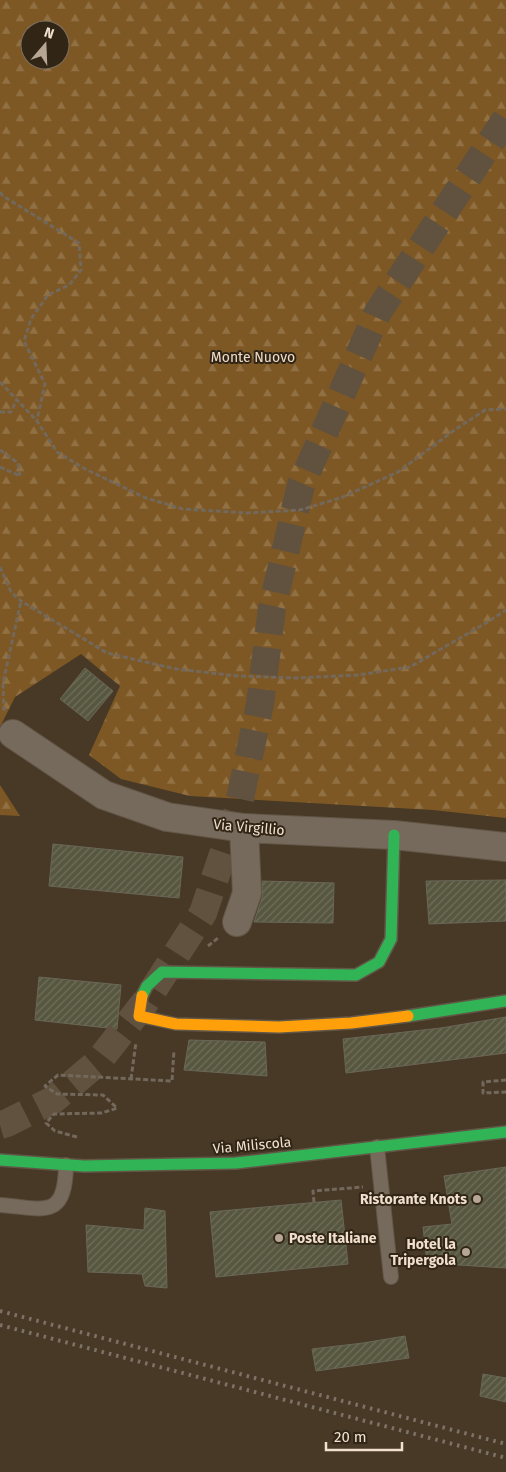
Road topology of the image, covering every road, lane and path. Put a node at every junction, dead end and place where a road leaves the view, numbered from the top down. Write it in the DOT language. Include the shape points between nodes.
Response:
graph roads {
  1 [pos="0,192"];
  2 [pos="0,382"];
  3 [pos="17,399"];
  4 [pos="506,409"];
  5 [pos="0,412"];
  6 [pos="37,421"];
  7 [pos="0,450"];
  8 [pos="0,467"];
  9 [pos="0,567"];
  10 [pos="21,601"];
  11 [pos="506,610"];
  12 [pos="9,726"];
  13 [pos="244,828"];
  14 [pos="394,835"];
  15 [pos="506,847"];
  16 [pos="237,922"];
  17 [pos="506,1001"];
  18 [pos="139,1016"];
  19 [pos="176,1024"];
  20 [pos="131,1079"];
  21 [pos="506,1080"];
  22 [pos="506,1092"];
  23 [pos="506,1132"];
  24 [pos="377,1147"];
  25 [pos="0,1160"];
  26 [pos="66,1165"];
  27 [pos="84,1166"];
  28 [pos="381,1185"];
  29 [pos="314,1202"];
  30 [pos="0,1205"];
  31 [pos="391,1277"];
  1 -- 6 [label="path" via="79,243 82,270 69,286 48,295 31,318 24,341 45,384"];
  2 -- 3 [label="path"];
  3 -- 5 [label="path" via="11,412"];
  3 -- 6 [label="path"];
  4 -- 6 [label="path" via="485,410 398,472 343,497 300,510 247,513 183,509 146,498 57,452"];
  7 -- 8 [label="path" via="18,463 20,476"];
  9 -- 10 [label="path" via="11,592"];
  10 -- 11 [label="path" via="106,653 176,669 296,678 358,675 410,667"];
  10 -- 12 [label="path" via="3,683"];
  12 -- 13 [label="street, Via Virgillio" via="104,795 167,817"];
  13 -- 14 [label="street, Via Virgillio"];
  13 -- 16 [label="street" via="247,893"];
  14 -- 15 [label="street, Via Virgillio"];
  14 -- 18 [label="street" via="391,940 379,962 356,975 162,972 149,981 140,1001"];
  17 -- 19 [label="street" via="351,1023 279,1027"];
  18 -- 19 [label="street"];
  18 -- 20 [label="path"];
  19 -- 20 [label="path" via="172,1081"];
  20 -- 27 [label="path" via="58,1076 45,1086 57,1094 103,1095 117,1108 102,1113 54,1114 46,1123 55,1131 79,1138"];
  21 -- 22 [label="path" via="483,1082 483,1093"];
  23 -- 24 [label="street, Via Miliscola"];
  24 -- 27 [label="street, Via Miliscola" via="236,1163"];
  24 -- 28 [label="lane"];
  25 -- 26 [label="street, Via Miliscola"];
  26 -- 27 [label="street, Via Miliscola"];
  26 -- 30 [label="lane" via="63,1194 48,1209"];
  28 -- 29 [label="path" via="313,1191"];
  28 -- 31 [label="lane"];
}
